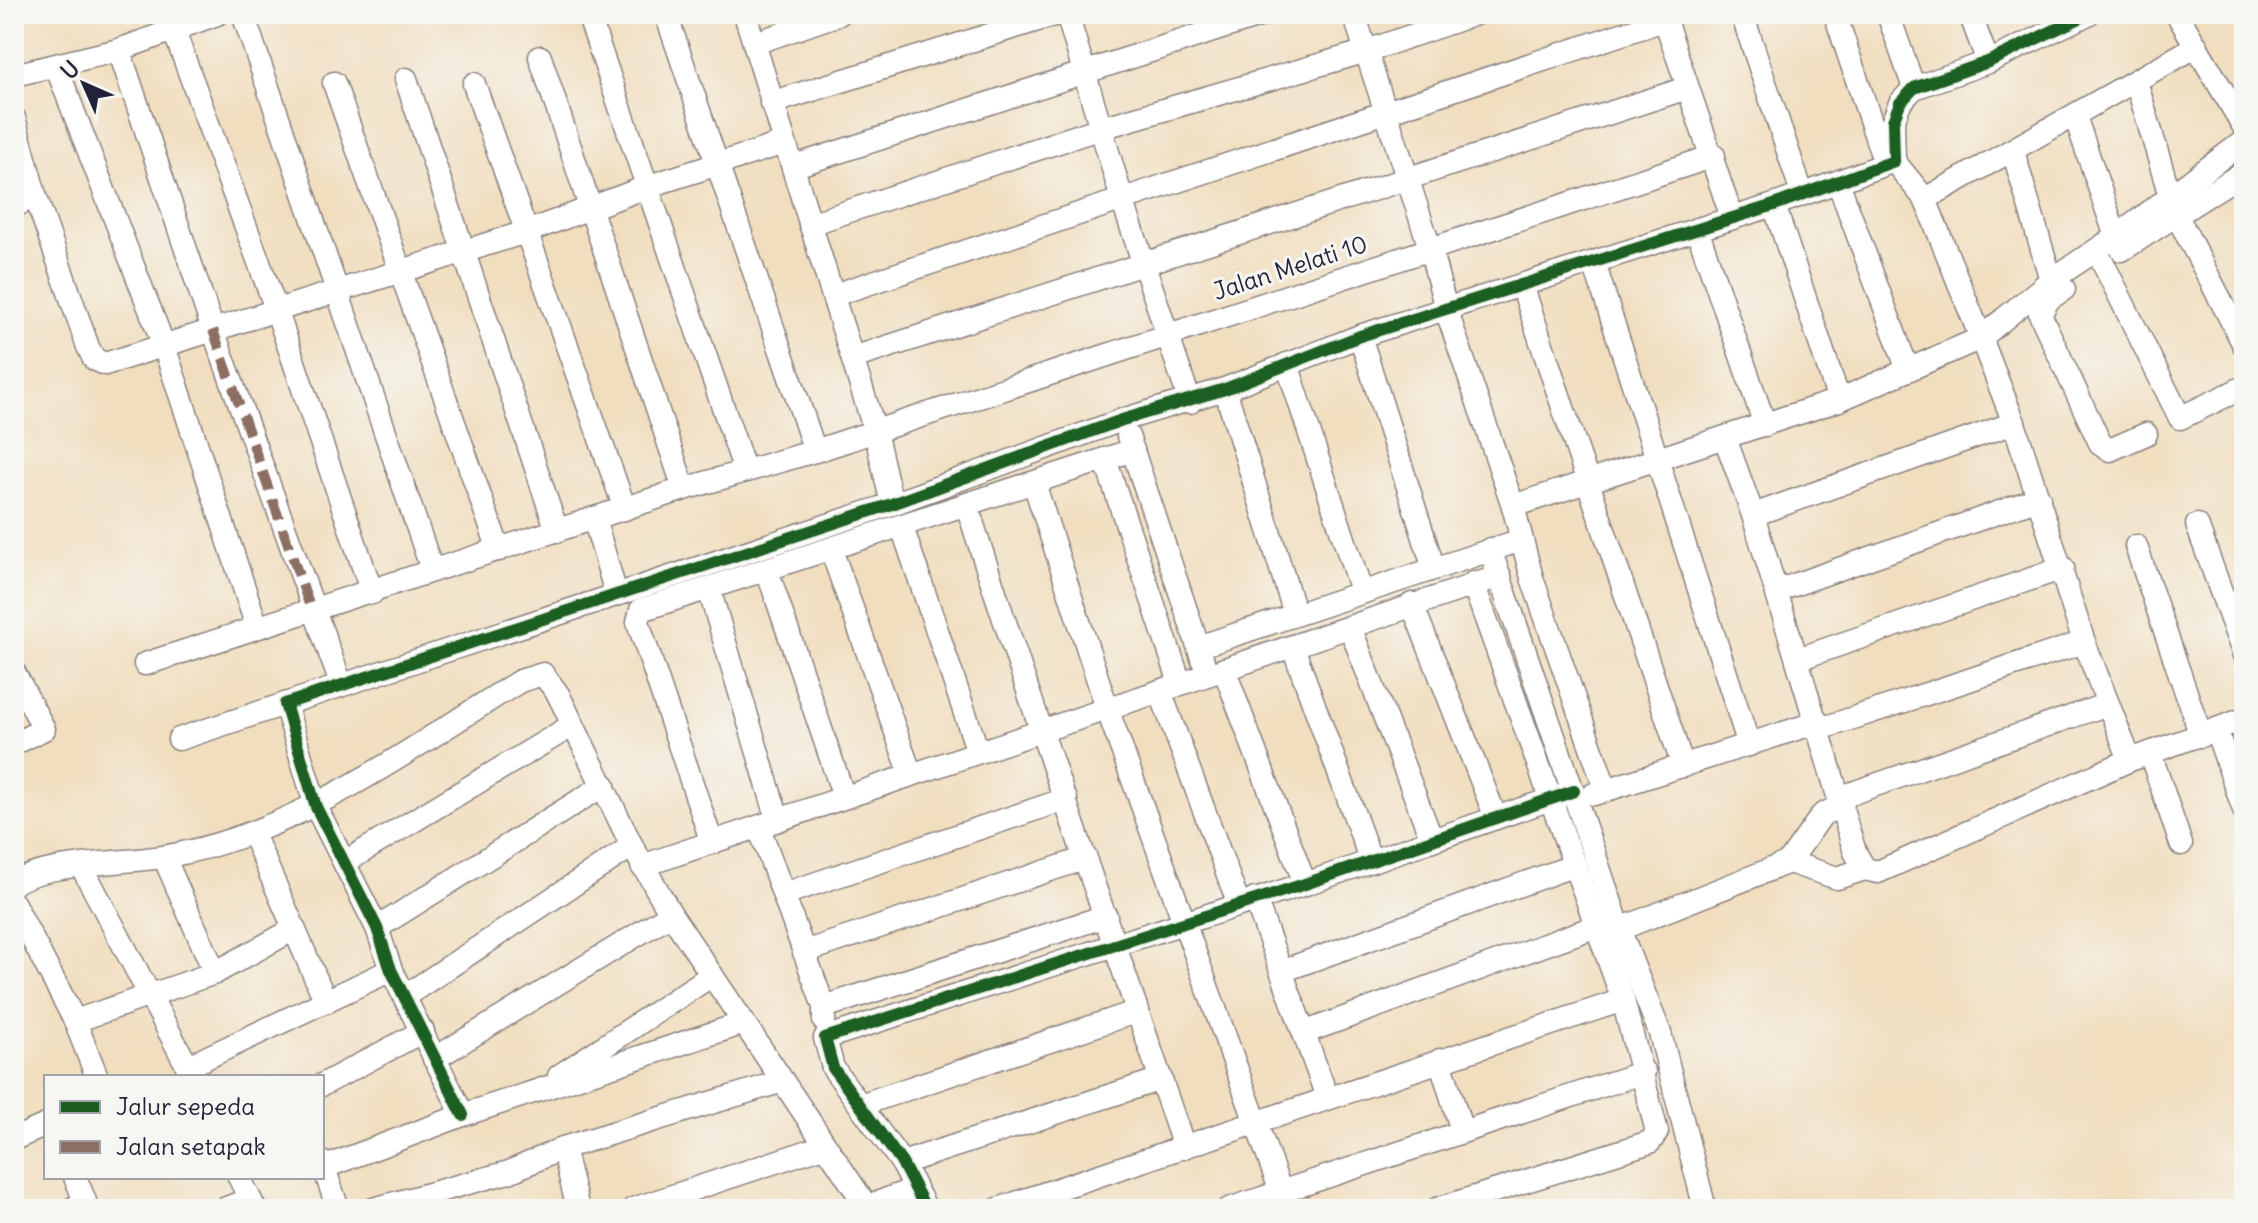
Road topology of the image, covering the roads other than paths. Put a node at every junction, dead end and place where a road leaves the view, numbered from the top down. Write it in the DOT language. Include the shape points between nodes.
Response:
graph roads {
  1 [pos="217,14"];
  2 [pos="243,14"];
  3 [pos="588,14"];
  4 [pos="666,14"];
  5 [pos="745,14"];
  6 [pos="839,14"];
  7 [pos="1057,14"];
  8 [pos="1067,14"];
  9 [pos="1265,14"];
  10 [pos="1354,14"];
  11 [pos="1475,14"];
  12 [pos="1742,14"];
  13 [pos="1835,14"];
  14 [pos="1888,14"];
  15 [pos="1970,14"];
  16 [pos="2088,14"];
  17 [pos="2177,14"];
  18 [pos="1664,17"];
  19 [pos="2052,22"];
  20 [pos="173,28"];
  21 [pos="755,43"];
  22 [pos="2197,46"];
  23 [pos="119,50"];
  24 [pos="1367,51"];
  25 [pos="540,57"];
  26 [pos="1988,62"];
  27 [pos="56,66"];
  28 [pos="1086,74"];
  29 [pos="14,75"];
  30 [pos="406,79"];
  31 [pos="2136,81"];
  32 [pos="334,83"];
  33 [pos="474,84"];
  34 [pos="1687,88"];
  35 [pos="1914,88"];
  36 [pos="771,103"];
  37 [pos="1386,112"];
  38 [pos="2075,116"];
  39 [pos="2244,127"];
  40 [pos="16,128"];
  41 [pos="1101,128"];
  42 [pos="2244,141"];
  43 [pos="784,143"];
  44 [pos="2013,151"];
  45 [pos="1714,156"];
  46 [pos="1889,163"];
  47 [pos="715,166"];
  48 [pos="795,166"];
  49 [pos="2244,172"];
  50 [pos="1409,180"];
  51 [pos="1838,182"];
  52 [pos="649,186"];
  53 [pos="1802,193"];
  54 [pos="35,195"];
  55 [pos="1122,199"];
  56 [pos="1925,199"];
  57 [pos="1774,205"];
  58 [pos="2173,205"];
  59 [pos="14,207"];
  60 [pos="589,209"];
  61 [pos="1732,218"];
  62 [pos="810,224"];
  63 [pos="1697,229"];
  64 [pos="529,231"];
  65 [pos="2116,237"];
  66 [pos="1430,248"];
  67 [pos="465,252"];
  68 [pos="1594,263"];
  69 [pos="2103,263"];
  70 [pos="1146,265"];
  71 [pos="400,272"];
  72 [pos="2051,280"];
  73 [pos="1522,285"];
  74 [pos="335,292"];
  75 [pos="834,295"];
  76 [pos="276,309"];
  77 [pos="1446,309"];
  78 [pos="213,330"];
  79 [pos="1167,335"];
  80 [pos="1360,336"];
  81 [pos="1981,338"];
  82 [pos="2244,345"];
  83 [pos="164,346"];
  84 [pos="853,358"];
  85 [pos="1287,364"];
  86 [pos="1908,370"];
  87 [pos="2244,387"];
  88 [pos="1225,389"];
  89 [pos="1839,400"];
  90 [pos="1190,402"];
  91 [pos="1122,420"];
  92 [pos="2014,423"];
  93 [pos="1765,425"];
  94 [pos="875,431"];
  95 [pos="2146,434"];
  96 [pos="1725,438"];
  97 [pos="1133,450"];
  98 [pos="815,451"];
  99 [pos="1105,459"];
  100 [pos="1654,459"];
  101 [pos="745,471"];
  102 [pos="1034,483"];
  103 [pos="1587,484"];
  104 [pos="684,489"];
  105 [pos="2039,498"];
  106 [pos="892,504"];
  107 [pos="967,506"];
  108 [pos="1513,506"];
  109 [pos="625,509"];
  110 [pos="1753,515"];
  111 [pos="594,518"];
  112 [pos="2197,525"];
  113 [pos="902,527"];
  114 [pos="557,531"];
  115 [pos="1521,540"];
  116 [pos="2136,546"];
  117 [pos="831,549"];
  118 [pos="1490,549"];
  119 [pos="499,550"];
  120 [pos="1433,566"];
  121 [pos="2063,568"];
  122 [pos="432,570"];
  123 [pos="767,570"];
  124 [pos="1500,576"];
  125 [pos="1473,583"];
  126 [pos="709,589"];
  127 [pos="1361,591"];
  128 [pos="1777,591"];
  129 [pos="372,593"];
  130 [pos="616,594"];
  131 [pos="1541,603"];
  132 [pos="1412,604"];
  133 [pos="311,610"];
  134 [pos="1513,613"];
  135 [pos="1295,614"];
  136 [pos="257,627"];
  137 [pos="1350,627"];
  138 [pos="2084,642"];
  139 [pos="1201,646"];
  140 [pos="1293,647"];
  141 [pos="2244,655"];
  142 [pos="1798,659"];
  143 [pos="145,664"];
  144 [pos="1214,671"];
  145 [pos="14,672"];
  146 [pos="341,684"];
  147 [pos="1170,687"];
  148 [pos="285,704"];
  149 [pos="2108,704"];
  150 [pos="1107,708"];
  151 [pos="2244,719"];
  152 [pos="573,725"];
  153 [pos="1819,725"];
  154 [pos="1039,731"];
  155 [pos="2209,733"];
  156 [pos="179,739"];
  157 [pos="14,744"];
  158 [pos="1749,745"];
  159 [pos="978,752"];
  160 [pos="2140,757"];
  161 [pos="1683,766"];
  162 [pos="911,775"];
  163 [pos="604,785"];
  164 [pos="1606,790"];
  165 [pos="1576,796"];
  166 [pos="844,797"];
  167 [pos="1066,799"];
  168 [pos="1551,799"];
  169 [pos="1842,800"];
  170 [pos="316,807"];
  171 [pos="2244,810"];
  172 [pos="1496,818"];
  173 [pos="769,823"];
  174 [pos="253,834"];
  175 [pos="1432,840"];
  176 [pos="712,843"];
  177 [pos="2181,844"];
  178 [pos="637,856"];
  179 [pos="164,857"];
  180 [pos="1086,858"];
  181 [pos="1371,861"];
  182 [pos="345,862"];
  183 [pos="1789,862"];
  184 [pos="1575,865"];
  185 [pos="82,867"];
  186 [pos="1865,869"];
  187 [pos="14,884"];
  188 [pos="1305,884"];
  189 [pos="784,894"];
  190 [pos="1247,902"];
  191 [pos="14,904"];
  192 [pos="671,914"];
  193 [pos="1106,916"];
  194 [pos="1185,922"];
  195 [pos="1594,927"];
  196 [pos="377,928"];
  197 [pos="294,929"];
  198 [pos="1623,938"];
  199 [pos="1116,944"];
  200 [pos="804,952"];
  201 [pos="1605,957"];
  202 [pos="391,970"];
  203 [pos="1282,971"];
  204 [pos="215,973"];
  205 [pos="712,975"];
  206 [pos="148,993"];
  207 [pos="405,996"];
  208 [pos="1623,1000"];
  209 [pos="326,1002"];
  210 [pos="824,1007"];
  211 [pos="1138,1011"];
  212 [pos="75,1021"];
  213 [pos="744,1023"];
  214 [pos="423,1031"];
  215 [pos="1306,1032"];
  216 [pos="825,1038"];
  217 [pos="434,1059"];
  218 [pos="1440,1060"];
  219 [pos="191,1072"];
  220 [pos="1644,1072"];
  221 [pos="96,1075"];
  222 [pos="1161,1079"];
  223 [pos="783,1081"];
  224 [pos="324,1084"];
  225 [pos="534,1093"];
  226 [pos="1327,1097"];
  227 [pos="860,1105"];
  228 [pos="463,1115"];
  229 [pos="1254,1125"];
  230 [pos="44,1126"];
  231 [pos="1462,1131"];
  232 [pos="14,1139"];
  233 [pos="824,1146"];
  234 [pos="1184,1147"];
  235 [pos="563,1148"];
  236 [pos="902,1163"];
  237 [pos="324,1164"];
  238 [pos="324,1167"];
  239 [pos="76,1179"];
  240 [pos="240,1179"];
  241 [pos="914,1189"];
  242 [pos="1283,1200"];
  243 [pos="1490,1200"];
  244 [pos="253,1204"];
  245 [pos="1698,1206"];
  246 [pos="864,1208"];
  247 [pos="72,1209"];
  248 [pos="224,1209"];
  249 [pos="338,1209"];
  250 [pos="373,1209"];
  251 [pos="578,1209"];
  252 [pos="633,1209"];
  253 [pos="926,1209"];
  254 [pos="998,1209"];
  255 [pos="1229,1209"];
  256 [pos="1437,1209"];
  1 -- 20 [label="street"];
  2 -- 74 [label="street"];
  3 -- 52 [label="street"];
  4 -- 47 [label="street"];
  5 -- 21 [label="street"];
  6 -- 21 [label="street"];
  7 -- 36 [label="street"];
  8 -- 28 [label="street"];
  9 -- 28 [label="street"];
  10 -- 24 [label="street"];
  11 -- 24 [label="street"];
  12 -- 53 [label="street"];
  13 -- 46 [label="street"];
  14 -- 35 [label="street"];
  15 -- 26 [label="street"];
  16 -- 19 [label="street"];
  17 -- 22 [label="street"];
  18 -- 34 [label="street"];
  18 -- 37 [label="street"];
  19 -- 26 [label="street"];
  20 -- 23 [label="street"];
  20 -- 76 [label="street"];
  21 -- 36 [label="street"];
  22 -- 31 [label="street"];
  22 -- 39 [label="street"];
  23 -- 27 [label="street"];
  23 -- 78 [label="street"];
  24 -- 37 [label="street"];
  24 -- 41 [label="street"];
  25 -- 60 [label="street"];
  26 -- 35 [label="street"];
  27 -- 29 [label="street"];
  27 -- 83 [label="street"];
  28 -- 41 [label="street"];
  28 -- 48 [label="street"];
  30 -- 67 [label="street"];
  31 -- 38 [label="street"];
  31 -- 58 [label="street"];
  32 -- 71 [label="street"];
  33 -- 64 [label="street"];
  34 -- 45 [label="street"];
  34 -- 50 [label="street"];
  35 -- 46 [label="street" via="1893,121"];
  36 -- 43 [label="street"];
  37 -- 50 [label="street"];
  37 -- 55 [label="street"];
  38 -- 44 [label="street"];
  38 -- 65 [label="street"];
  40 -- 54 [label="street"];
  41 -- 55 [label="street"];
  41 -- 62 [label="street"];
  42 -- 58 [label="street"];
  43 -- 47 [label="street"];
  43 -- 48 [label="street"];
  44 -- 56 [label="street"];
  44 -- 72 [label="street"];
  45 -- 61 [label="street"];
  45 -- 66 [label="street, Jalan Melati 10"];
  46 -- 51 [label="street"];
  46 -- 56 [label="street"];
  47 -- 52 [label="street"];
  47 -- 98 [label="street"];
  48 -- 62 [label="street"];
  49 -- 58 [label="street"];
  50 -- 66 [label="street"];
  50 -- 70 [label="street"];
  51 -- 53 [label="street"];
  51 -- 86 [label="street"];
  52 -- 60 [label="street"];
  52 -- 101 [label="street"];
  53 -- 57 [label="street"];
  54 -- 59 [label="street"];
  54 -- 83 [label="street" via="94,359 112,364"];
  55 -- 70 [label="street"];
  55 -- 75 [label="street"];
  56 -- 81 [label="street"];
  57 -- 61 [label="street"];
  57 -- 89 [label="street"];
  58 -- 65 [label="street"];
  58 -- 69 [label="street"];
  58 -- 82 [label="street"];
  60 -- 64 [label="street"];
  60 -- 104 [label="street"];
  61 -- 63 [label="street"];
  62 -- 75 [label="street"];
  63 -- 68 [label="street"];
  63 -- 93 [label="street"];
  64 -- 67 [label="street"];
  64 -- 109 [label="street"];
  65 -- 72 [label="street"];
  66 -- 77 [label="street"];
  66 -- 79 [label="street, Jalan Melati 10"];
  67 -- 71 [label="street"];
  67 -- 114 [label="street"];
  68 -- 73 [label="street"];
  68 -- 100 [label="street"];
  69 -- 87 [label="street" via="2180,418"];
  69 -- 95 [label="street" via="2049,299 2040,314 2105,449"];
  70 -- 79 [label="street"];
  70 -- 84 [label="street"];
  71 -- 74 [label="street"];
  71 -- 119 [label="street"];
  72 -- 81 [label="street"];
  73 -- 77 [label="street"];
  73 -- 103 [label="street"];
  74 -- 76 [label="street"];
  74 -- 122 [label="street"];
  75 -- 84 [label="street"];
  76 -- 78 [label="street"];
  76 -- 129 [label="street"];
  77 -- 80 [label="street"];
  77 -- 108 [label="street"];
  78 -- 83 [label="street"];
  78 -- 133 [label="street"];
  79 -- 90 [label="street"];
  79 -- 94 [label="street, Jalan Melati 10"];
  80 -- 85 [label="street"];
  80 -- 120 [label="street"];
  81 -- 86 [label="street"];
  81 -- 92 [label="street"];
  83 -- 136 [label="street"];
  84 -- 94 [label="street"];
  85 -- 88 [label="street"];
  85 -- 127 [label="street"];
  86 -- 89 [label="street"];
  88 -- 90 [label="street"];
  88 -- 135 [label="street"];
  89 -- 93 [label="street"];
  90 -- 91 [label="street"];
  91 -- 97 [label="street"];
  91 -- 106 [label="street"];
  92 -- 105 [label="street"];
  92 -- 110 [label="street"];
  93 -- 96 [label="street"];
  94 -- 98 [label="street, Jalan Melati 10"];
  94 -- 106 [label="street"];
  96 -- 100 [label="street"];
  96 -- 110 [label="street"];
  97 -- 99 [label="street"];
  97 -- 139 [label="street"];
  98 -- 101 [label="street, Jalan Melati 10"];
  99 -- 102 [label="street"];
  99 -- 147 [label="street"];
  100 -- 103 [label="street"];
  100 -- 158 [label="street"];
  101 -- 104 [label="street, Jalan Melati 10"];
  102 -- 107 [label="street"];
  102 -- 150 [label="street"];
  103 -- 108 [label="street"];
  103 -- 161 [label="street"];
  104 -- 109 [label="street, Jalan Melati 10"];
  105 -- 121 [label="street"];
  105 -- 128 [label="street"];
  106 -- 130 [label="street"];
  107 -- 113 [label="street"];
  107 -- 154 [label="street"];
  108 -- 115 [label="street"];
  109 -- 111 [label="street, Jalan Melati 10"];
  110 -- 128 [label="street"];
  111 -- 114 [label="street, Jalan Melati 10"];
  111 -- 130 [label="street"];
  112 -- 141 [label="street"];
  113 -- 117 [label="street"];
  113 -- 159 [label="street"];
  114 -- 119 [label="street, Jalan Melati 10"];
  115 -- 118 [label="street"];
  115 -- 131 [label="street"];
  116 -- 155 [label="street"];
  117 -- 123 [label="street"];
  117 -- 162 [label="street"];
  118 -- 120 [label="street"];
  118 -- 124 [label="street"];
  119 -- 122 [label="street, Jalan Melati 10"];
  120 -- 127 [label="street"];
  121 -- 138 [label="street"];
  121 -- 142 [label="street"];
  122 -- 129 [label="street, Jalan Melati 10"];
  123 -- 126 [label="street"];
  123 -- 166 [label="street"];
  124 -- 125 [label="street"];
  124 -- 134 [label="street"];
  125 -- 132 [label="street"];
  125 -- 168 [label="street"];
  126 -- 173 [label="street"];
  126 -- 176 [label="street" via="637,615"];
  127 -- 135 [label="street"];
  128 -- 142 [label="street"];
  129 -- 133 [label="street, Jalan Melati 10"];
  130 -- 146 [label="street"];
  131 -- 134 [label="street"];
  131 -- 164 [label="street"];
  132 -- 137 [label="street"];
  132 -- 172 [label="street"];
  133 -- 136 [label="street, Jalan Melati 10"];
  133 -- 146 [label="street"];
  134 -- 165 [label="street"];
  135 -- 139 [label="street"];
  136 -- 143 [label="street, Jalan Melati 10"];
  137 -- 140 [label="street"];
  137 -- 175 [label="street"];
  138 -- 149 [label="street"];
  138 -- 153 [label="street"];
  139 -- 144 [label="street"];
  140 -- 144 [label="street"];
  140 -- 181 [label="street"];
  142 -- 153 [label="street"];
  144 -- 147 [label="street"];
  144 -- 188 [label="street"];
  145 -- 157 [label="street" via="44,729"];
  146 -- 148 [label="street"];
  147 -- 150 [label="street"];
  147 -- 190 [label="street"];
  148 -- 156 [label="street"];
  148 -- 170 [label="street"];
  149 -- 160 [label="street"];
  149 -- 169 [label="street"];
  150 -- 154 [label="street"];
  150 -- 194 [label="street"];
  151 -- 155 [label="street"];
  152 -- 163 [label="street"];
  152 -- 170 [label="street" via="543,674 520,681"];
  152 -- 182 [label="street"];
  153 -- 158 [label="street"];
  153 -- 169 [label="street"];
  154 -- 159 [label="street"];
  154 -- 167 [label="street"];
  155 -- 160 [label="street"];
  155 -- 171 [label="street"];
  158 -- 161 [label="street"];
  159 -- 162 [label="street"];
  160 -- 177 [label="street"];
  160 -- 186 [label="street" via="1878,872"];
  161 -- 164 [label="street"];
  162 -- 166 [label="street"];
  163 -- 178 [label="street"];
  163 -- 196 [label="street"];
  164 -- 165 [label="street"];
  165 -- 168 [label="street"];
  165 -- 198 [label="street"];
  166 -- 173 [label="street"];
  167 -- 180 [label="street"];
  167 -- 189 [label="street"];
  168 -- 172 [label="street"];
  168 -- 184 [label="street"];
  169 -- 183 [label="street" via="1812,827"];
  169 -- 186 [label="street" via="1855,852"];
  170 -- 174 [label="street"];
  170 -- 182 [label="street"];
  172 -- 175 [label="street"];
  173 -- 176 [label="street"];
  173 -- 189 [label="street"];
  174 -- 179 [label="street"];
  174 -- 197 [label="street"];
  175 -- 181 [label="street"];
  176 -- 178 [label="street"];
  178 -- 192 [label="street"];
  178 -- 207 [label="street"];
  179 -- 185 [label="street"];
  179 -- 204 [label="street"];
  180 -- 193 [label="street"];
  180 -- 200 [label="street"];
  181 -- 188 [label="street"];
  182 -- 196 [label="street"];
  183 -- 186 [label="street" via="1837,878"];
  183 -- 198 [label="street"];
  184 -- 195 [label="street"];
  184 -- 203 [label="street"];
  185 -- 187 [label="street" via="46,871"];
  185 -- 206 [label="street"];
  188 -- 190 [label="street"];
  189 -- 200 [label="street"];
  190 -- 194 [label="street"];
  190 -- 203 [label="street"];
  191 -- 212 [label="street"];
  192 -- 205 [label="street"];
  192 -- 217 [label="street"];
  193 -- 199 [label="street"];
  193 -- 210 [label="street"];
  194 -- 199 [label="street"];
  194 -- 229 [label="street"];
  195 -- 201 [label="street"];
  195 -- 215 [label="street"];
  196 -- 202 [label="street"];
  197 -- 204 [label="street"];
  197 -- 209 [label="street"];
  198 -- 201 [label="street"];
  198 -- 245 [label="street" via="1660,1033"];
  199 -- 211 [label="street"];
  199 -- 216 [label="street"];
  200 -- 210 [label="street"];
  201 -- 208 [label="street"];
  202 -- 207 [label="street"];
  202 -- 209 [label="street"];
  203 -- 215 [label="street"];
  204 -- 206 [label="street"];
  205 -- 213 [label="street"];
  205 -- 225 [label="street"];
  206 -- 212 [label="street"];
  206 -- 219 [label="street"];
  207 -- 214 [label="street"];
  208 -- 218 [label="street"];
  208 -- 220 [label="street"];
  209 -- 219 [label="street"];
  210 -- 216 [label="street"];
  211 -- 222 [label="street"];
  211 -- 227 [label="street"];
  212 -- 221 [label="street"];
  213 -- 223 [label="street"];
  213 -- 225 [label="street"];
  214 -- 217 [label="street"];
  214 -- 224 [label="street"];
  215 -- 226 [label="street"];
  216 -- 227 [label="street" via="833,1068"];
  217 -- 228 [label="street"];
  218 -- 226 [label="street"];
  218 -- 231 [label="street"];
  220 -- 231 [label="street"];
  220 -- 243 [label="street" via="1656,1119 1657,1132 1650,1142"];
  222 -- 234 [label="street"];
  222 -- 236 [label="street"];
  223 -- 233 [label="street"];
  223 -- 235 [label="street"];
  225 -- 228 [label="street"];
  226 -- 229 [label="street"];
  227 -- 236 [label="street"];
  228 -- 237 [label="street"];
  229 -- 234 [label="street"];
  229 -- 242 [label="street"];
  230 -- 232 [label="street"];
  231 -- 242 [label="street"];
  233 -- 246 [label="street"];
  233 -- 252 [label="street"];
  234 -- 254 [label="street"];
  235 -- 250 [label="street" via="509,1172"];
  235 -- 251 [label="street"];
  236 -- 241 [label="street"];
  238 -- 249 [label="street"];
  239 -- 247 [label="street" via="85,1201"];
  240 -- 244 [label="street"];
  241 -- 246 [label="street"];
  241 -- 253 [label="street"];
  242 -- 255 [label="street"];
  243 -- 256 [label="street"];
  244 -- 248 [label="street"];
}
